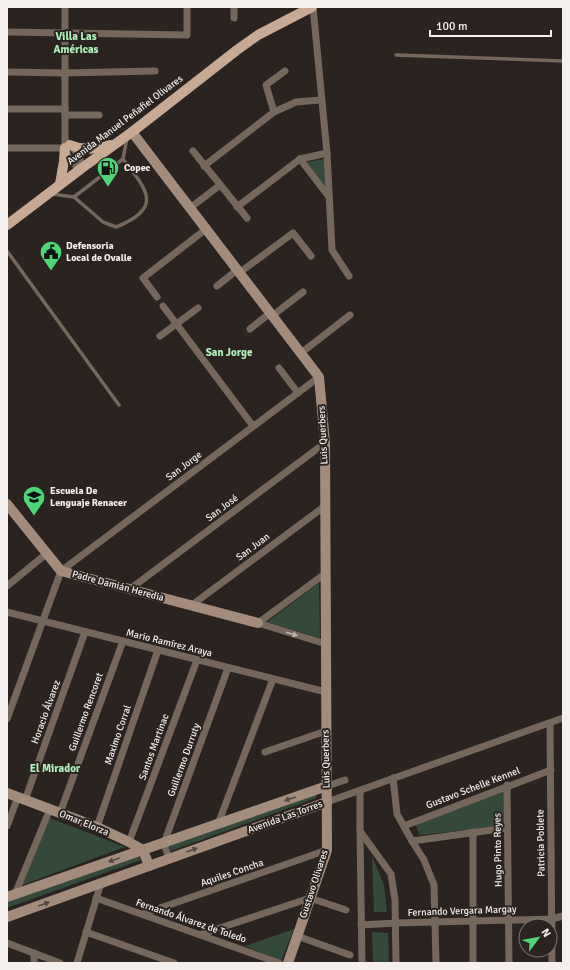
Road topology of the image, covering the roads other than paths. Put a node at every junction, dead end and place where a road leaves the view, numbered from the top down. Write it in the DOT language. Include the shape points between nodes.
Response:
graph roads {
  1 [pos="65,7"];
  2 [pos="187,7"];
  3 [pos="234,7"];
  4 [pos="296,7"];
  5 [pos="312,7"];
  6 [pos="234,18"];
  7 [pos="7,32"];
  8 [pos="65,33"];
  9 [pos="258,35"];
  10 [pos="396,54"];
  11 [pos="563,61"];
  12 [pos="155,71"];
  13 [pos="7,72"];
  14 [pos="285,72"];
  15 [pos="65,73"];
  16 [pos="321,100"];
  17 [pos="7,109"];
  18 [pos="65,112"];
  19 [pos="274,112"];
  20 [pos="99,115"];
  21 [pos="130,134"];
  22 [pos="67,144"];
  23 [pos="116,144"];
  24 [pos="7,148"];
  25 [pos="193,152"];
  26 [pos="327,153"];
  27 [pos="123,159"];
  28 [pos="300,159"];
  29 [pos="204,166"];
  30 [pos="81,169"];
  31 [pos="60,184"];
  32 [pos="220,185"];
  33 [pos="49,193"];
  34 [pos="329,197"];
  35 [pos="74,198"];
  36 [pos="237,207"];
  37 [pos="190,208"];
  38 [pos="246,218"];
  39 [pos="7,225"];
  40 [pos="206,229"];
  41 [pos="7,251"];
  42 [pos="311,256"];
  43 [pos="238,272"];
  44 [pos="349,276"];
  45 [pos="217,286"];
  46 [pos="303,292"];
  47 [pos="157,297"];
  48 [pos="163,306"];
  49 [pos="198,308"];
  50 [pos="271,314"];
  51 [pos="350,315"];
  52 [pos="176,324"];
  53 [pos="250,329"];
  54 [pos="160,336"];
  55 [pos="301,353"];
  56 [pos="279,368"];
  57 [pos="319,377"];
  58 [pos="298,393"];
  59 [pos="119,405"];
  60 [pos="253,426"];
  61 [pos="325,443"];
  62 [pos="7,504"];
  63 [pos="325,506"];
  64 [pos="46,554"];
  65 [pos="60,571"];
  66 [pos="326,573"];
  67 [pos="7,586"];
  68 [pos="130,589"];
  69 [pos="192,605"];
  70 [pos="7,612"];
  71 [pos="43,621"];
  72 [pos="258,623"];
  73 [pos="85,632"];
  74 [pos="123,641"];
  75 [pos="326,644"];
  76 [pos="158,650"];
  77 [pos="197,660"];
  78 [pos="228,668"];
  79 [pos="273,678"];
  80 [pos="326,692"];
  81 [pos="563,718"];
  82 [pos="7,719"];
  83 [pos="550,723"];
  84 [pos="326,730"];
  85 [pos="265,752"];
  86 [pos="551,770"];
  87 [pos="393,778"];
  88 [pos="345,780"];
  89 [pos="327,786"];
  90 [pos="507,786"];
  91 [pos="360,790"];
  92 [pos="7,793"];
  93 [pos="21,798"];
  94 [pos="327,802"];
  95 [pos="50,809"];
  96 [pos="60,813"];
  97 [pos="218,824"];
  98 [pos="7,826"];
  99 [pos="404,826"];
  100 [pos="97,827"];
  101 [pos="507,828"];
  102 [pos="360,831"];
  103 [pos="474,832"];
  104 [pos="412,841"];
  105 [pos="129,842"];
  106 [pos="164,843"];
  107 [pos="143,850"];
  108 [pos="327,850"];
  109 [pos="169,859"];
  110 [pos="149,866"];
  111 [pos="101,883"];
  112 [pos="11,895"];
  113 [pos="96,898"];
  114 [pos="310,898"];
  115 [pos="346,910"];
  116 [pos="143,914"];
  117 [pos="7,917"];
  118 [pos="552,918"];
  119 [pos="508,920"];
  120 [pos="518,920"];
  121 [pos="474,921"];
  122 [pos="436,922"];
  123 [pos="396,923"];
  124 [pos="361,926"];
  125 [pos="86,932"];
  126 [pos="202,934"];
  127 [pos="297,936"];
  128 [pos="7,943"];
  129 [pos="34,953"];
  130 [pos="350,955"];
  131 [pos="34,963"];
  132 [pos="60,963"];
  133 [pos="77,963"];
  134 [pos="174,963"];
  135 [pos="279,963"];
  136 [pos="288,963"];
  137 [pos="362,963"];
  138 [pos="396,963"];
  139 [pos="436,963"];
  140 [pos="474,963"];
  141 [pos="509,963"];
  1 -- 8 [label="street"];
  2 -- 8 [label="street" via="187,35"];
  3 -- 6 [label="street"];
  4 -- 9 [label="main road, Avenida Manuel Peñafiel Olivares"];
  5 -- 9 [label="main road, Avenida Manuel Peñafiel Olivares"];
  5 -- 16 [label="street"];
  7 -- 8 [label="street"];
  8 -- 15 [label="street"];
  9 -- 21 [label="main road, Avenida Manuel Peñafiel Olivares"];
  10 -- 11 [label="lane"];
  12 -- 15 [label="street"];
  13 -- 15 [label="street"];
  14 -- 19 [label="street" via="266,85"];
  15 -- 18 [label="street"];
  16 -- 19 [label="street" via="296,102"];
  16 -- 26 [label="street"];
  17 -- 18 [label="street"];
  18 -- 20 [label="street"];
  18 -- 22 [label="street"];
  19 -- 29 [label="street"];
  21 -- 23 [label="main road, Avenida Manuel Peñafiel Olivares"];
  21 -- 27 [label="lane"];
  21 -- 37 [label="street"];
  22 -- 23 [label="main road" via="94,149"];
  22 -- 24 [label="street"];
  22 -- 30 [label="street" via="69,159"];
  22 -- 31 [label="main road"];
  23 -- 30 [label="main road, Avenida Manuel Peñafiel Olivares"];
  25 -- 29 [label="street"];
  26 -- 28 [label="street"];
  26 -- 34 [label="street"];
  27 -- 35 [label="lane"];
  27 -- 35 [label="lane" via="146,193 147,203 142,211 116,227 103,222"];
  28 -- 34 [label="street"];
  28 -- 36 [label="street"];
  29 -- 32 [label="street"];
  30 -- 31 [label="main road, Avenida Manuel Peñafiel Olivares"];
  31 -- 33 [label="main road, Avenida Manuel Peñafiel Olivares"];
  32 -- 36 [label="street"];
  32 -- 37 [label="street"];
  33 -- 35 [label="lane"];
  33 -- 39 [label="main road, Avenida Manuel Peñafiel Olivares"];
  34 -- 44 [label="street" via="332,250"];
  36 -- 38 [label="street"];
  37 -- 40 [label="street"];
  40 -- 43 [label="street"];
  40 -- 47 [label="street" via="143,278"];
  41 -- 59 [label="lane"];
  42 -- 43 [label="street" via="293,233"];
  43 -- 45 [label="street"];
  43 -- 50 [label="street"];
  46 -- 50 [label="street"];
  48 -- 52 [label="street"];
  49 -- 52 [label="street"];
  50 -- 53 [label="street"];
  50 -- 55 [label="street"];
  51 -- 55 [label="street"];
  52 -- 54 [label="street"];
  52 -- 60 [label="street"];
  55 -- 57 [label="street"];
  56 -- 58 [label="street"];
  57 -- 58 [label="street, San Jorge"];
  57 -- 61 [label="street, Luis Querbers"];
  58 -- 60 [label="street, San Jorge"];
  60 -- 65 [label="street, San Jorge"];
  61 -- 63 [label="street, Luis Querbers"];
  61 -- 68 [label="street, San José"];
  62 -- 64 [label="street, Padre Damián Heredia"];
  63 -- 66 [label="street, Luis Querbers"];
  63 -- 69 [label="street, San Juan"];
  64 -- 65 [label="street, Padre Damián Heredia"];
  64 -- 67 [label="street"];
  65 -- 68 [label="street, Padre Damián Heredia"];
  65 -- 71 [label="street"];
  66 -- 72 [label="street"];
  66 -- 75 [label="street, Luis Querbers"];
  68 -- 69 [label="street, Padre Damián Heredia"];
  69 -- 72 [label="street, Padre Damián Heredia"];
  70 -- 71 [label="street, Mario Ramírez Araya"];
  71 -- 73 [label="street, Mario Ramírez Araya"];
  71 -- 82 [label="street"];
  72 -- 75 [label="street, Padre Damián Heredia, one-way"];
  73 -- 74 [label="street, Mario Ramírez Araya"];
  73 -- 93 [label="street, Horacio Álvarez"];
  74 -- 76 [label="street, Mario Ramírez Araya"];
  74 -- 96 [label="street, Guillermo Rencoret"];
  75 -- 80 [label="street, Luis Querbers"];
  76 -- 77 [label="street, Mario Ramírez Araya"];
  76 -- 100 [label="street, Maximo Corral"];
  77 -- 78 [label="street, Mario Ramírez Araya"];
  77 -- 105 [label="street, Santos Martinac"];
  78 -- 79 [label="street, Mario Ramírez Araya"];
  78 -- 106 [label="street, Guillermo Durruty"];
  79 -- 80 [label="street, Mario Ramírez Araya"];
  79 -- 97 [label="street"];
  80 -- 84 [label="street, Luis Querbers"];
  81 -- 83 [label="street, Avenida Las Torres"];
  83 -- 86 [label="street, Patricia Poblete"];
  83 -- 87 [label="street, Avenida Las Torres"];
  84 -- 85 [label="street"];
  84 -- 89 [label="street, Luis Querbers"];
  86 -- 90 [label="street, Gustavo Schelle Kennel"];
  86 -- 118 [label="street, Patricia Poblete"];
  87 -- 91 [label="street, Avenida Las Torres"];
  87 -- 99 [label="street" via="398,814"];
  88 -- 89 [label="street, Avenida Las Torres"];
  89 -- 94 [label="street, Luis Querbers"];
  89 -- 97 [label="street, Avenida Las Torres, one-way"];
  90 -- 99 [label="street, Gustavo Schelle Kennel"];
  90 -- 101 [label="street, Hugo Pinto Reyes"];
  91 -- 94 [label="street, Avenida Las Torres"];
  91 -- 102 [label="street"];
  92 -- 93 [label="street, Omar Elorza"];
  93 -- 95 [label="street, Omar Elorza"];
  93 -- 98 [label="street, Horacio Álvarez"];
  94 -- 108 [label="street, Gustavo Olivares"];
  109 -- 94 [label="street, Avenida Las Torres, one-way"];
  95 -- 96 [label="street, Omar Elorza"];
  95 -- 112 [label="street"];
  96 -- 100 [label="street, Omar Elorza"];
  97 -- 106 [label="street, Avenida Las Torres"];
  99 -- 104 [label="street"];
  100 -- 105 [label="street, Omar Elorza"];
  101 -- 103 [label="street"];
  101 -- 119 [label="street, Hugo Pinto Reyes"];
  102 -- 123 [label="street" via="391,874 396,900"];
  102 -- 124 [label="street"];
  103 -- 104 [label="street"];
  103 -- 121 [label="street"];
  104 -- 122 [label="street" via="424,860 434,885"];
  105 -- 107 [label="street, Omar Elorza"];
  106 -- 107 [label="street, Avenida Las Torres"];
  106 -- 109 [label="street"];
  107 -- 110 [label="street"];
  107 -- 112 [label="street, Avenida Las Torres, one-way"];
  108 -- 114 [label="street, Gustavo Olivares"];
  108 -- 116 [label="street, Aquiles Concha"];
  109 -- 110 [label="street, Avenida Las Torres"];
  110 -- 111 [label="street, Avenida Las Torres"];
  111 -- 113 [label="street"];
  117 -- 111 [label="street, Avenida Las Torres, one-way"];
  113 -- 116 [label="street, Fernando Álvarez de Toledo"];
  113 -- 125 [label="street"];
  114 -- 115 [label="street"];
  114 -- 126 [label="street"];
  114 -- 127 [label="street, Gustavo Olivares"];
  116 -- 126 [label="street, Fernando Álvarez de Toledo"];
  119 -- 120 [label="street, Fernando Vergara Margay"];
  119 -- 121 [label="street, Fernando Vergara Margay"];
  119 -- 141 [label="street, Hugo Pinto Reyes"];
  121 -- 122 [label="street, Fernando Vergara Margay"];
  121 -- 140 [label="street"];
  122 -- 123 [label="street, Fernando Vergara Margay"];
  122 -- 139 [label="street"];
  123 -- 124 [label="street, Fernando Vergara Margay"];
  123 -- 138 [label="street"];
  124 -- 137 [label="street"];
  125 -- 133 [label="street"];
  125 -- 134 [label="street"];
  126 -- 135 [label="street, Fernando Álvarez de Toledo"];
  127 -- 130 [label="street"];
  127 -- 136 [label="street, Gustavo Olivares"];
  128 -- 129 [label="street"];
  129 -- 131 [label="street"];
  129 -- 132 [label="street"];
}
